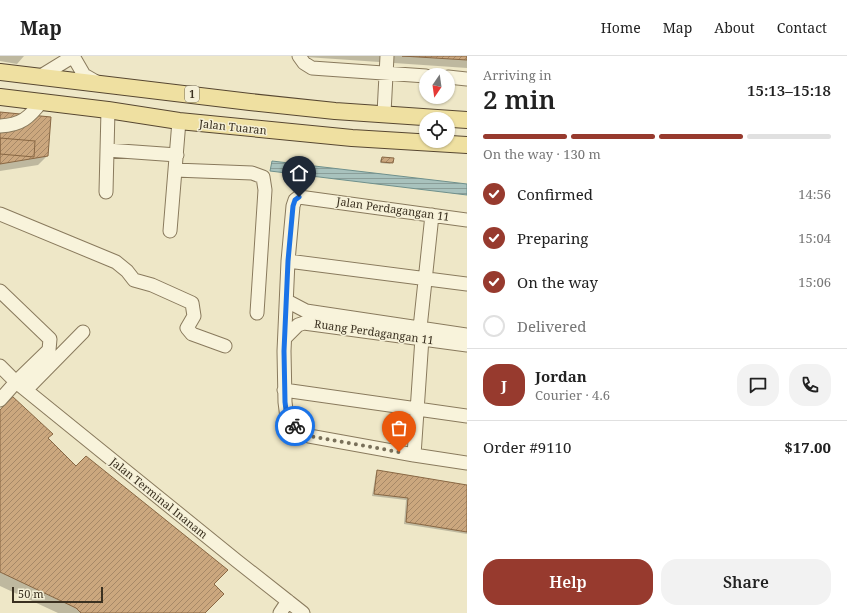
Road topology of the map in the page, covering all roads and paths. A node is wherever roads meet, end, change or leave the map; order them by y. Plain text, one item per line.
1 (68, 56) edge
2 (73, 56) edge
3 (299, 56) edge
4 (387, 56) edge
5 (0, 72) edge
6 (386, 73) junction
7 (419, 75) edge
8 (41, 76) junction
9 (455, 78) edge
10 (467, 79) edge
11 (99, 83) junction
12 (0, 97) edge
13 (42, 101) junction
14 (108, 110) junction
15 (384, 113) junction
16 (467, 120) edge
17 (179, 121) junction
18 (0, 126) edge
19 (467, 144) edge
20 (108, 150) junction
21 (177, 155) junction
22 (175, 170) junction
23 (106, 192) dead end
24 (0, 214) edge
25 (432, 215) junction
26 (467, 220) edge
27 (170, 231) dead end
28 (288, 261) junction
29 (424, 278) junction
30 (467, 284) edge
31 (0, 291) edge
32 (287, 301) junction
33 (257, 313) dead end
34 (83, 332) dead end
35 (421, 333) junction
36 (467, 336) edge
37 (286, 337) junction
38 (467, 345) edge
39 (225, 346) dead end
40 (0, 366) edge
41 (21, 386) junction
42 (284, 390) junction
43 (0, 400) edge
44 (416, 409) junction
45 (467, 416) edge
46 (414, 455) junction
47 (467, 463) edge
48 (288, 601) junction
49 (280, 613) edge
50 (303, 613) edge

1 - 8 street
2 - 11 street
3 - 6 street
4 - 6 street
5 - 8 main road, 1
6 - 7 street
6 - 15 street
8 - 11 main road, 1
9 - 10 street
11 - 15 main road, 1
12 - 13 main road, Jalan Tuaran
13 - 14 main road, Jalan Tuaran
13 - 18 street
14 - 17 main road, Jalan Tuaran
14 - 20 street
15 - 16 main road, 1
17 - 19 main road, Jalan Tuaran
17 - 21 street
20 - 21 street
20 - 23 street
21 - 22 street
22 - 27 street
22 - 33 street
24 - 39 street
25 - 26 street, Jalan Perdagangan 11
25 - 28 street, Jalan Perdagangan 11
25 - 29 street
28 - 29 street
28 - 32 street, Jalan Perdagangan 11
29 - 30 street
29 - 35 street
31 - 41 street
32 - 35 street, Ruang Perdagangan 11
32 - 37 street, Jalan Perdagangan 11
34 - 41 street
35 - 36 street, Ruang Perdagangan 11
35 - 37 street, Ruang Perdagangan 11
35 - 38 street, Ruang Perdagangan 11
35 - 44 street
37 - 42 street, Jalan Perdagangan 11
40 - 41 street, Jalan Terminal Inanam
41 - 43 street
41 - 48 street, Jalan Terminal Inanam
42 - 44 street
42 - 46 street, Jalan Perdagangan 11
44 - 45 street
44 - 46 street
46 - 47 street, Jalan Perdagangan 11
48 - 49 street
48 - 50 street, Jalan Terminal Inanam

